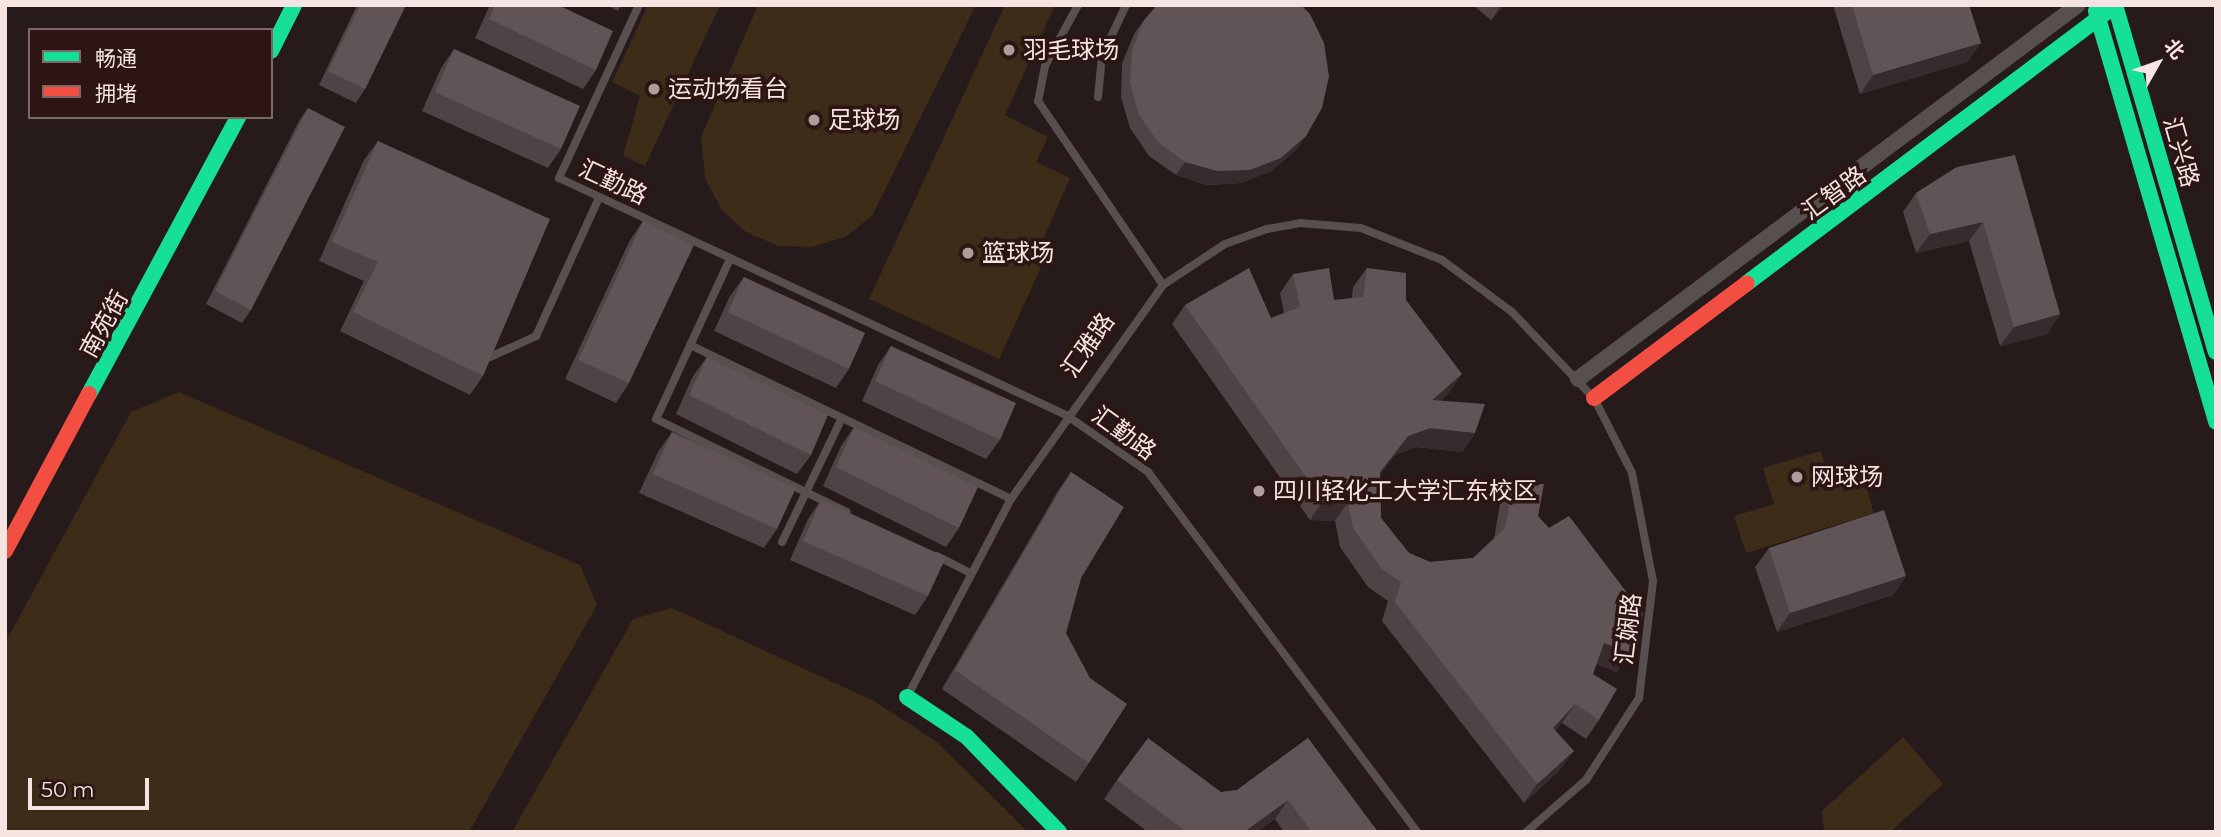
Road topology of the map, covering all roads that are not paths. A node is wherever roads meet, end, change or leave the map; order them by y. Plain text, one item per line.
1 (294, 5) edge
2 (639, 5) edge
3 (1078, 5) edge
4 (1126, 5) edge
5 (2078, 5) edge
6 (2115, 6) edge
7 (2097, 13) edge
8 (273, 47) edge
9 (1098, 97) dead end
10 (237, 119) edge
11 (599, 198) junction
12 (730, 259) junction
13 (1163, 285) junction
14 (690, 345) junction
15 (2216, 352) edge
16 (490, 357) edge
17 (1578, 379) junction
18 (1594, 398) junction
19 (1066, 415) junction
20 (842, 418) junction
21 (2216, 422) edge
22 (806, 491) junction
23 (1012, 499) junction
24 (864, 520) edge
25 (782, 542) edge
26 (923, 550) edge
27 (5, 551) edge
28 (971, 573) junction
29 (906, 697) joint
30 (1059, 832) edge
31 (1417, 832) edge
32 (1525, 832) edge

1 - 8 main road
2 - 11 lane, 汇勤路
3 - 13 lane
4 - 9 lane
5 - 17 street, 汇智路
6 - 7 main road, 汇智路
6 - 15 main road, 汇兴路
7 - 18 main road, 汇智路
7 - 21 main road
10 - 27 main road, 南苑街
11 - 12 lane, 汇勤路
11 - 16 lane
12 - 14 lane
12 - 19 lane, 汇勤路
13 - 17 lane, 汇雅路
13 - 19 lane, 汇雅路
14 - 20 lane
14 - 22 lane
17 - 18 lane, 汇雅路
18 - 32 lane, 汇娴路
19 - 23 lane, 汇雅路
19 - 31 lane, 汇勤路
20 - 22 lane
20 - 23 lane
22 - 24 lane
22 - 25 lane
23 - 28 lane, 汇雅路
26 - 28 lane
28 - 29 lane, 汇雅路
29 - 30 main road, 汇雅路

